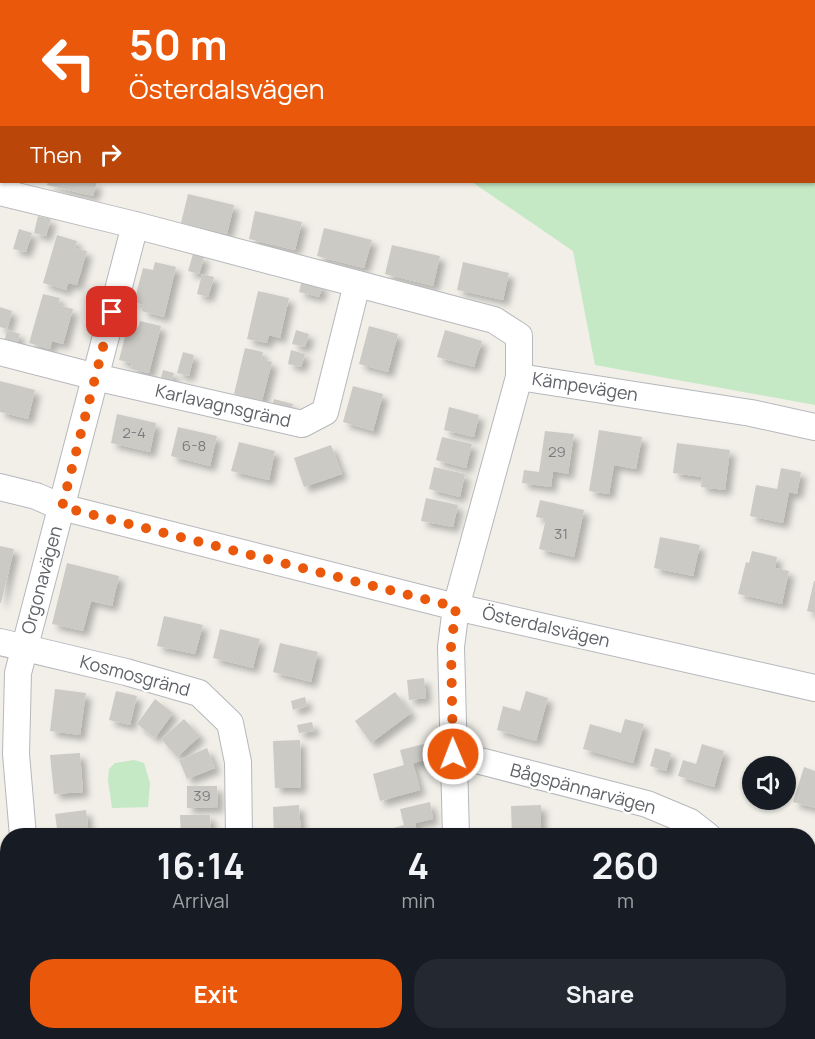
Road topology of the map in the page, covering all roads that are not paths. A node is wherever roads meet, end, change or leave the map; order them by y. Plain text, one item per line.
1 (0, 192) edge
2 (135, 225) junction
3 (357, 284) junction
4 (0, 352) edge
5 (95, 377) junction
6 (519, 377) junction
7 (815, 427) edge
8 (0, 487) edge
9 (62, 507) junction
10 (456, 607) junction
11 (12, 645) edge
12 (815, 688) edge
13 (453, 754) junction
14 (22, 828) edge
15 (239, 828) edge
16 (456, 828) edge
17 (698, 828) edge

1 - 2 street
2 - 3 street
2 - 5 street, Orgonavägen
3 - 5 street, Karlavagnsgränd
3 - 6 street
4 - 5 street, Karlavagnsgränd
5 - 9 street, Orgonavägen
6 - 7 street, Kämpevägen
6 - 10 street, Kämpevägen
8 - 9 street, Österdalsvägen
9 - 10 street, Österdalsvägen
9 - 11 street, Orgonavägen
10 - 12 street, Österdalsvägen
10 - 13 street, Kämpevägen
11 - 14 street, Orgonavägen
11 - 15 street, Kosmosgränd
13 - 16 street, Kämpevägen
13 - 17 street, Bågspännarvägen

